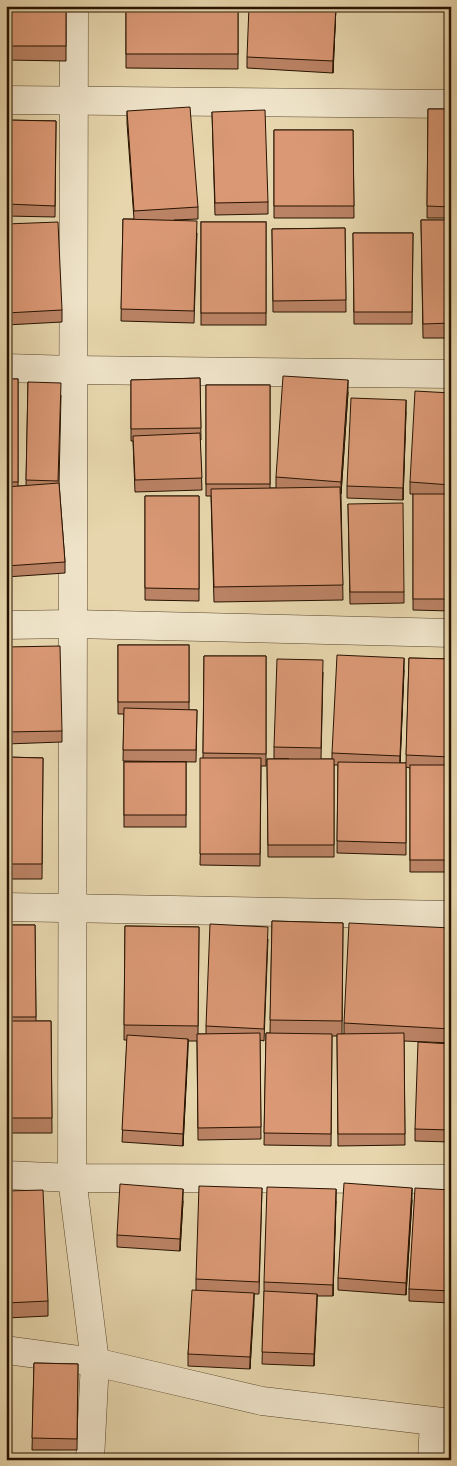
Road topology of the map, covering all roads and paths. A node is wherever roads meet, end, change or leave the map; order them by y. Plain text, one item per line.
1 (74, 6) edge
2 (6, 100) edge
3 (74, 100) junction
4 (451, 104) edge
5 (6, 368) edge
6 (73, 370) junction
7 (451, 374) edge
8 (72, 624) junction
9 (6, 625) edge
10 (451, 633) edge
11 (6, 907) edge
12 (73, 908) junction
13 (451, 915) edge
14 (6, 1175) edge
15 (72, 1178) junction
16 (451, 1179) edge
17 (6, 1350) edge
18 (95, 1362) junction
19 (442, 1422) edge
20 (90, 1460) edge
21 (432, 1460) edge

1 - 3 street
2 - 3 street
3 - 4 street
3 - 6 street
5 - 6 street
6 - 7 street
6 - 8 street
8 - 9 street
8 - 10 street
8 - 12 street
11 - 12 street
12 - 13 street
12 - 15 street
14 - 15 street
15 - 16 street
15 - 18 street
17 - 18 street
18 - 19 street
18 - 20 street
19 - 21 street

